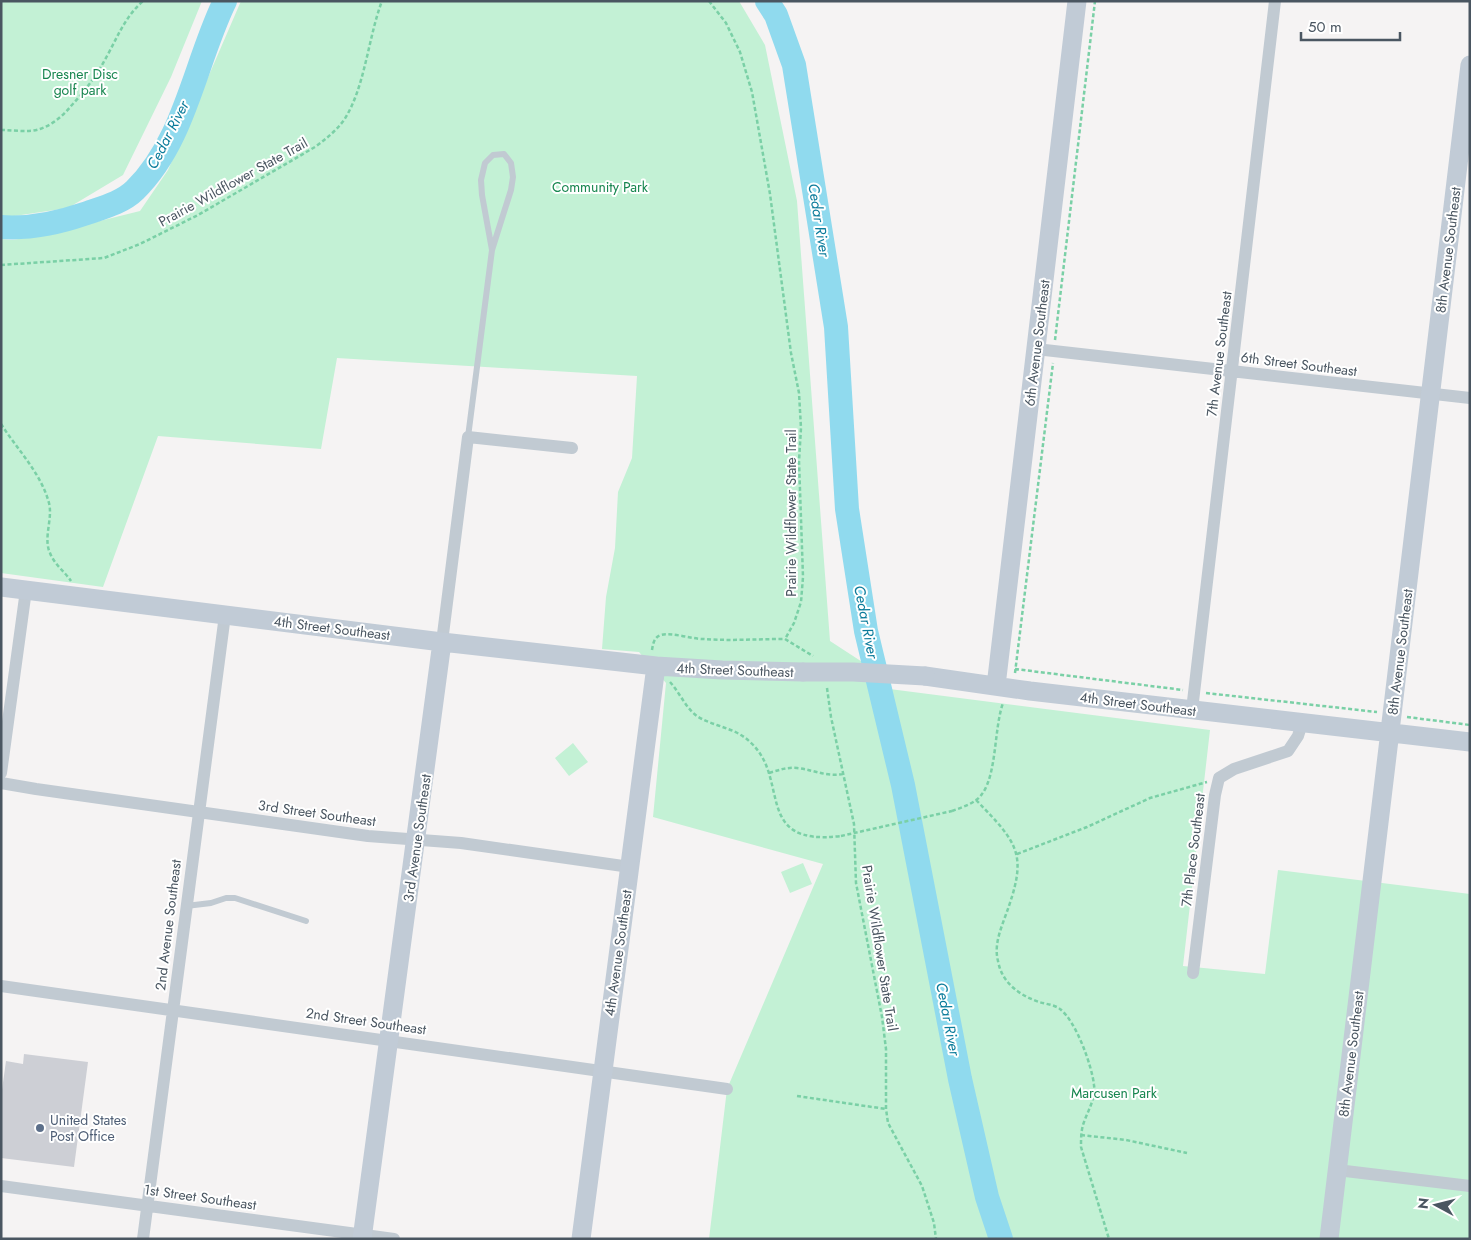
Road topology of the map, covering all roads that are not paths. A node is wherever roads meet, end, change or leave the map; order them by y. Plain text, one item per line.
1 (1077, 1) edge
2 (1275, 1) edge
3 (1470, 65) edge
4 (1466, 120) edge
5 (492, 250) junction
6 (1045, 350) junction
7 (1232, 371) junction
8 (1431, 394) junction
9 (1470, 398) edge
10 (468, 437) junction
11 (572, 448) dead end
12 (1, 587) edge
13 (26, 590) junction
14 (225, 615) junction
15 (442, 642) junction
16 (656, 666) junction
17 (1003, 687) junction
18 (1192, 710) junction
19 (1302, 723) junction
20 (1390, 734) junction
21 (1470, 742) edge
22 (1, 773) edge
23 (1, 783) edge
24 (198, 811) junction
25 (417, 840) junction
26 (630, 868) junction
27 (186, 906) junction
28 (306, 921) dead end
29 (1193, 972) dead end
30 (1, 986) edge
31 (172, 1010) junction
32 (390, 1040) junction
33 (603, 1070) junction
34 (727, 1088) dead end
35 (1337, 1170) junction
36 (1, 1186) edge
37 (1470, 1186) edge
38 (147, 1205) junction
39 (363, 1237) edge
40 (143, 1239) edge
41 (394, 1239) edge
42 (581, 1239) edge
43 (1329, 1239) edge

1 - 6 street, 6th Avenue Southeast
2 - 7 street, 7th Avenue Southeast
3 - 4 street, 8th Avenue Southeast
4 - 8 street, 8th Avenue Southeast
5 - 5 lane
5 - 10 lane
6 - 7 street, 6th Street Southeast
6 - 17 street, 6th Avenue Southeast
7 - 8 street, 6th Street Southeast
7 - 18 street, 7th Avenue Southeast
8 - 9 street, 6th Street Southeast
8 - 20 street, 8th Avenue Southeast
10 - 11 street
10 - 15 street, 3rd Avenue Southeast
12 - 13 street, 4th Street Southeast
13 - 14 street, 4th Street Southeast
13 - 22 street
14 - 15 street, 4th Street Southeast
14 - 24 street, 2nd Avenue Southeast
15 - 16 street, 4th Street Southeast
15 - 25 street, 3rd Avenue Southeast
16 - 17 street, 4th Street Southeast, bridge
16 - 26 street, 4th Avenue Southeast
17 - 18 street, 4th Street Southeast
18 - 19 street, 4th Street Southeast
19 - 20 street, 4th Street Southeast
19 - 29 street, 7th Place Southeast
20 - 21 street, 4th Street Southeast
20 - 35 street, 8th Avenue Southeast
23 - 24 street, 3rd Street Southeast
24 - 25 street, 3rd Street Southeast
24 - 27 street, 2nd Avenue Southeast
25 - 26 street, 3rd Street Southeast
25 - 32 street, 3rd Avenue Southeast
26 - 33 street, 4th Avenue Southeast
27 - 28 lane
27 - 31 street, 2nd Avenue Southeast
30 - 31 street, 2nd Street Southeast
31 - 32 street, 2nd Street Southeast
31 - 38 street, 2nd Avenue Southeast
32 - 33 street, 2nd Street Southeast
32 - 39 street, 3rd Avenue Southeast
33 - 34 street, 2nd Street Southeast
33 - 42 street, 4th Avenue Southeast
35 - 37 street
35 - 43 street, 8th Avenue Southeast
36 - 38 street, 1st Street Southeast
38 - 39 street, 1st Street Southeast
38 - 40 street, 2nd Avenue Southeast
39 - 41 street, 1st Street Southeast

